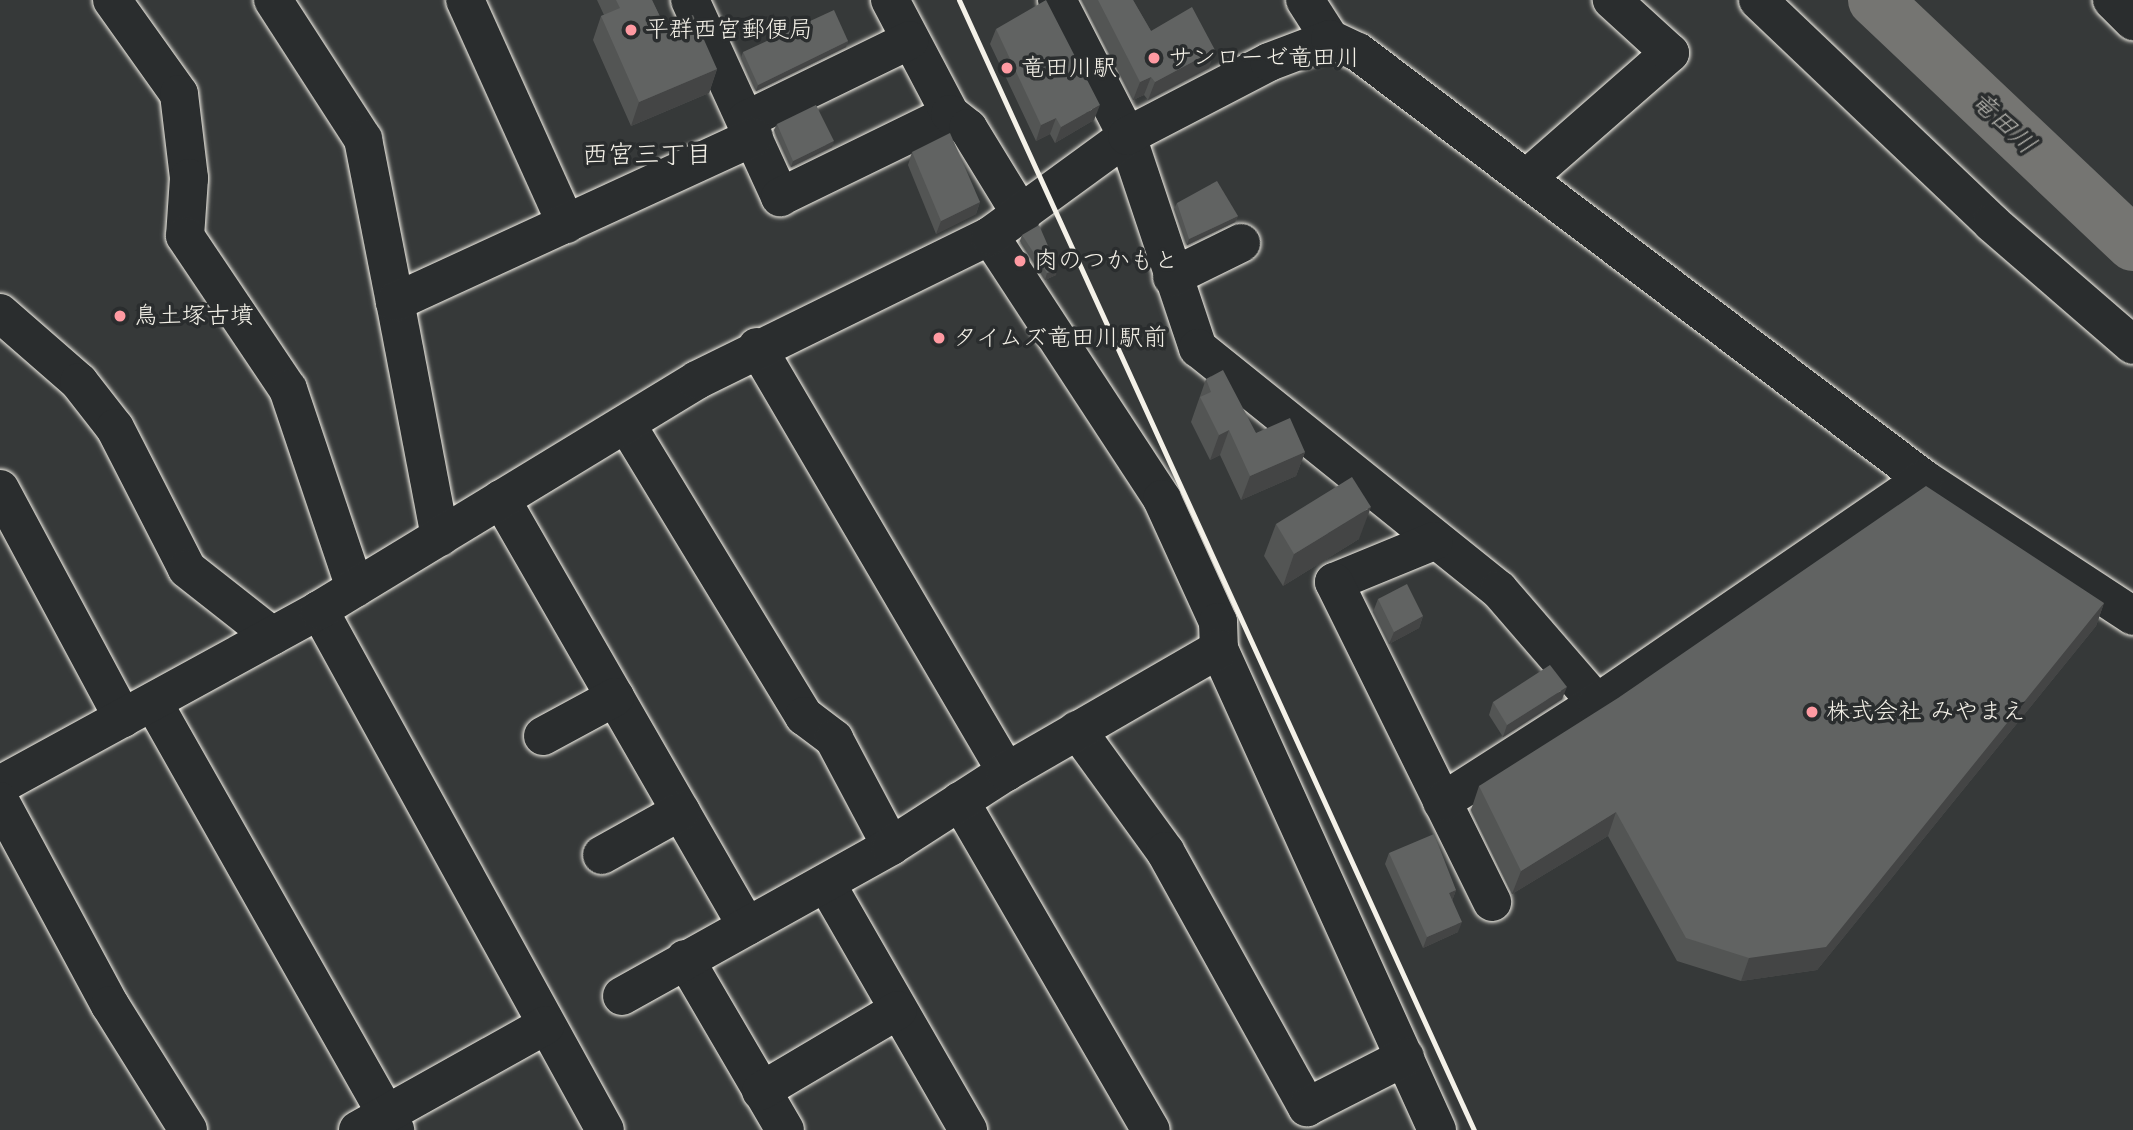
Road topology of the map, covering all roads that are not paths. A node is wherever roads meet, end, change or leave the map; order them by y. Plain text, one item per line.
1 (112, 0) edge
2 (273, 0) edge
3 (465, 0) edge
4 (690, 0) edge
5 (890, 0) edge
6 (1057, 0) edge
7 (1305, 0) edge
8 (1612, 0) edge
9 (1758, 0) edge
10 (2112, 0) edge
11 (2133, 21) edge
12 (1330, 39) junction
13 (910, 40) junction
14 (950, 114) junction
15 (750, 128) junction
16 (1127, 136) junction
17 (1527, 178) junction
18 (1022, 216) junction
19 (566, 224) junction
20 (990, 236) junction
21 (1241, 243) dead end
22 (1172, 277) junction
23 (395, 302) junction
24 (0, 313) edge
25 (2133, 345) edge
26 (757, 346) junction
27 (628, 425) junction
28 (1924, 479) junction
29 (0, 489) edge
30 (501, 499) junction
31 (440, 537) junction
32 (1434, 541) junction
33 (355, 588) junction
34 (319, 610) junction
35 (2133, 616) edge
36 (272, 636) junction
37 (1219, 649) junction
38 (615, 697) junction
39 (1597, 703) junction
40 (138, 710) junction
41 (1077, 730) junction
42 (543, 736) dead end
43 (1006, 772) junction
44 (0, 785) edge
45 (0, 801) edge
46 (960, 801) junction
47 (1442, 802) junction
48 (681, 811) junction
49 (891, 846) junction
50 (602, 855) dead end
51 (826, 883) junction
52 (1492, 902) dead end
53 (747, 926) junction
54 (685, 959) junction
55 (622, 996) dead end
56 (898, 1010) junction
57 (546, 1025) junction
58 (1405, 1057) junction
59 (761, 1091) junction
60 (379, 1125) edge
61 (188, 1130) edge
62 (605, 1130) edge
63 (785, 1130) edge
64 (968, 1130) edge
65 (1151, 1130) edge
66 (1437, 1130) edge

1 - 33 main road
2 - 23 main road
3 - 19 main road
4 - 15 main road
5 - 13 main road
6 - 16 main road
7 - 12 main road
8 - 17 main road
9 - 25 main road
10 - 11 main road
12 - 16 main road
12 - 17 main road
13 - 14 main road
13 - 15 main road
14 - 15 main road
14 - 18 main road
15 - 19 main road
16 - 18 main road
16 - 22 main road
17 - 28 main road
18 - 20 main road
19 - 23 main road
20 - 26 main road
20 - 37 main road
21 - 22 main road
22 - 32 main road
23 - 31 main road
24 - 36 main road
26 - 27 main road
26 - 43 main road
27 - 30 main road
27 - 49 main road
28 - 35 main road
28 - 39 main road
29 - 40 main road
30 - 31 main road
30 - 38 main road
31 - 33 main road
32 - 39 main road
32 - 47 main road
33 - 34 main road
34 - 36 main road
34 - 57 main road
36 - 40 main road
37 - 41 main road
37 - 58 main road
38 - 42 main road
38 - 48 main road
39 - 47 main road
40 - 44 main road
40 - 60 main road
41 - 43 main road
41 - 58 main road
43 - 46 main road
45 - 61 main road
46 - 49 main road
46 - 65 main road
47 - 52 main road
48 - 50 main road
48 - 53 main road
49 - 51 main road
51 - 53 main road
51 - 56 main road
53 - 54 main road
54 - 55 main road
54 - 59 main road
56 - 59 main road
56 - 64 main road
57 - 60 main road
57 - 62 main road
58 - 66 main road
59 - 63 main road

